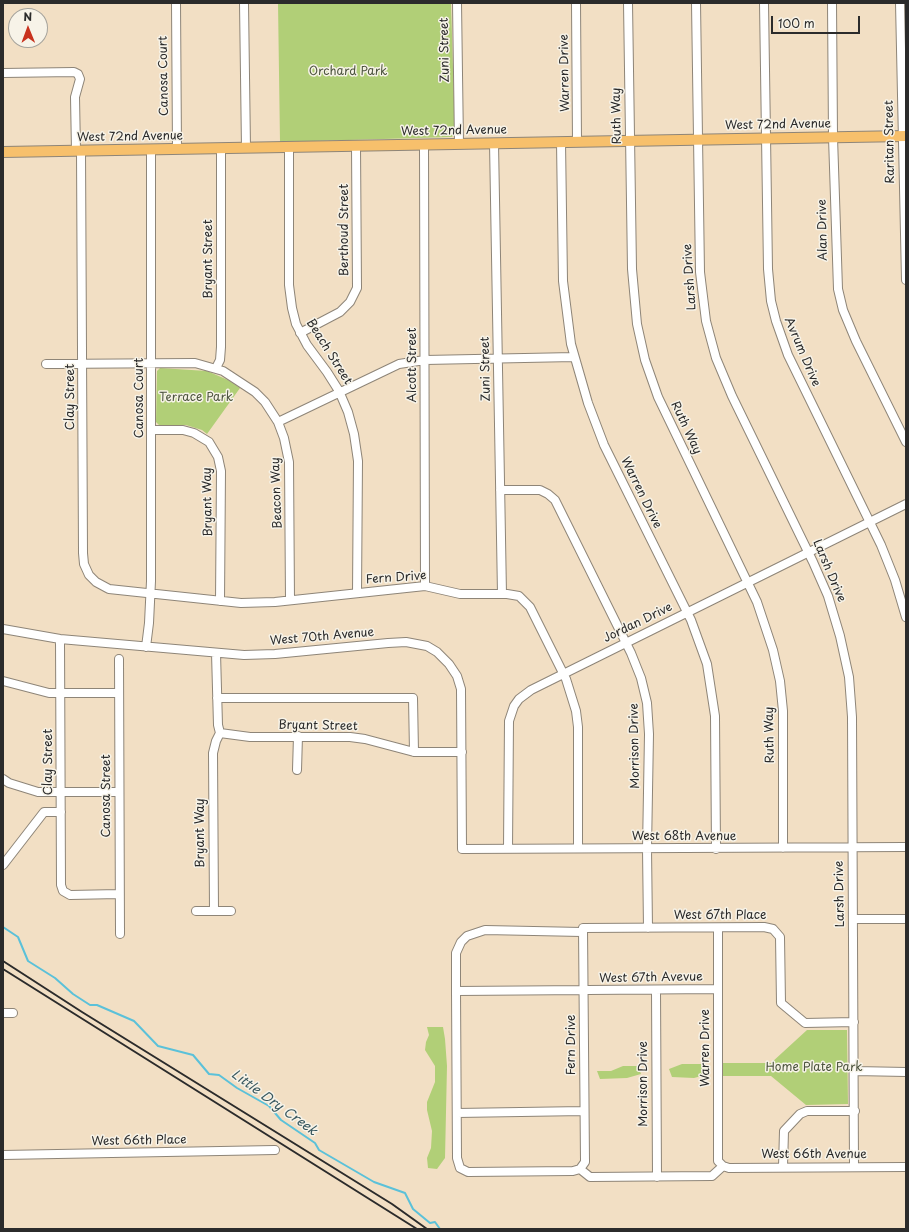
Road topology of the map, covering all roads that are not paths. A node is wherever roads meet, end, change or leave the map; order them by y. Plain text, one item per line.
1 (176, 3) edge
2 (244, 3) edge
3 (457, 3) edge
4 (576, 3) edge
5 (628, 3) edge
6 (696, 3) edge
7 (764, 3) edge
8 (832, 3) edge
9 (900, 3) edge
10 (3, 74) edge
11 (904, 136) edge
12 (833, 137) junction
13 (766, 138) junction
14 (697, 140) junction
15 (630, 141) junction
16 (561, 142) junction
17 (577, 142) junction
18 (494, 143) junction
19 (424, 144) junction
20 (459, 144) junction
21 (356, 146) junction
22 (289, 147) junction
23 (221, 148) junction
24 (246, 148) junction
25 (152, 149) junction
26 (177, 149) junction
27 (78, 151) junction
28 (3, 152) edge
29 (906, 280) edge
30 (300, 333) junction
31 (574, 357) junction
32 (425, 360) junction
33 (497, 360) junction
34 (152, 363) junction
35 (46, 364) dead end
36 (83, 364) junction
37 (216, 368) junction
38 (339, 391) junction
39 (278, 422) junction
40 (152, 430) junction
41 (906, 442) edge
42 (500, 490) junction
43 (906, 504) edge
44 (870, 522) junction
45 (808, 552) junction
46 (748, 583) junction
47 (425, 586) junction
48 (151, 593) junction
49 (357, 593) junction
50 (502, 594) junction
51 (220, 600) junction
52 (290, 600) junction
53 (687, 612) junction
54 (906, 616) edge
55 (3, 629) edge
56 (60, 639) junction
57 (625, 643) junction
58 (146, 647) junction
59 (216, 653) junction
60 (119, 659) dead end
61 (564, 674) junction
62 (3, 681) edge
63 (119, 693) junction
64 (61, 694) junction
65 (217, 698) junction
66 (220, 733) junction
67 (298, 736) junction
68 (414, 752) junction
69 (462, 752) junction
70 (297, 770) dead end
71 (3, 779) edge
72 (118, 792) junction
73 (62, 793) junction
74 (61, 812) junction
75 (851, 847) junction
76 (906, 847) edge
77 (578, 848) junction
78 (783, 848) junction
79 (508, 849) junction
80 (647, 849) junction
81 (716, 849) junction
82 (462, 850) joint
83 (3, 865) edge
84 (119, 894) junction
85 (196, 911) dead end
86 (214, 911) junction
87 (231, 911) dead end
88 (853, 919) junction
89 (906, 919) edge
90 (648, 928) junction
91 (718, 928) junction
92 (582, 930) junction
93 (120, 934) dead end
94 (718, 989) junction
95 (656, 990) junction
96 (456, 991) junction
97 (584, 991) junction
98 (3, 1013) edge
99 (13, 1013) dead end
100 (854, 1022) junction
101 (855, 1071) junction
102 (906, 1072) edge
103 (855, 1111) junction
104 (584, 1112) junction
105 (457, 1113) junction
106 (275, 1150) dead end
107 (3, 1155) edge
108 (583, 1166) junction
109 (723, 1166) junction
110 (783, 1167) junction
111 (854, 1167) junction
112 (906, 1167) edge
113 (657, 1177) junction

1 - 26 street, Canosa Court
2 - 24 street
3 - 20 street, Zuni Street
4 - 17 street, Warren Drive
5 - 15 street, Ruth Way
6 - 14 street, Larsh Drive
7 - 13 street, Avrum Drive
8 - 12 street, Alan Drive
9 - 11 street, Raritan Street
10 - 27 street, Clay Street
11 - 12 main road, West 72nd Avenue
11 - 29 street, Raritan Street
12 - 13 main road, West 72nd Avenue
12 - 41 street, Alan Drive
13 - 14 main road, West 72nd Avenue
13 - 44 street, Avrum Drive
14 - 15 main road, West 72nd Avenue
14 - 45 street, Larsh Drive
15 - 17 main road, West 72nd Avenue
15 - 46 street, Ruth Way
16 - 17 main road, West 72nd Avenue
16 - 18 main road, West 72nd Avenue
16 - 31 street, Warren Drive
18 - 20 main road, West 72nd Avenue
18 - 33 street, Zuni Street
19 - 20 main road, West 72nd Avenue
19 - 21 main road, West 72nd Avenue
19 - 32 street, Alcott Street
21 - 22 main road, West 72nd Avenue
21 - 30 street, Berthoud Street
22 - 24 main road, West 72nd Avenue
22 - 30 street, Beach Street
23 - 24 main road, West 72nd Avenue
23 - 26 main road, West 72nd Avenue
23 - 37 street, Bryant Street
25 - 26 main road, West 72nd Avenue
25 - 27 main road, West 72nd Avenue
25 - 34 street, Canosa Court
27 - 28 main road, West 72nd Avenue
27 - 36 street, Clay Street
30 - 38 street, Beach Street
31 - 33 street
31 - 53 street, Warren Drive
32 - 33 street
32 - 38 street
32 - 47 street, Alcott Street
33 - 42 street, Zuni Street
34 - 36 street, Beacon Way
34 - 37 street, Beacon Way
34 - 40 street, Canosa Court
35 - 36 street, Beacon Way
36 - 48 street, Clay Street
37 - 39 street, Beacon Way
38 - 39 street
38 - 49 street, Beach Street
39 - 52 street, Beacon Way
40 - 48 street, Canosa Court
40 - 51 street, Bryant Way
42 - 50 street, Zuni Street
42 - 57 street, Morrison Drive
43 - 44 street, Jordan Drive
44 - 45 street, Jordan Drive
44 - 54 street, Avrum Drive
45 - 46 street, Jordan Drive
45 - 75 street, Larsh Drive
46 - 53 street, Jordan Drive
46 - 78 street, Ruth Way
47 - 49 street, Fern Drive
47 - 50 street, Fern Drive
48 - 51 street, Fern Drive
48 - 58 street, Canosa Court
49 - 52 street, Fern Drive
50 - 61 street, Fern Drive
51 - 52 street, Fern Drive
53 - 57 street, Jordan Drive
53 - 81 street, Warren Drive
55 - 56 street, West 70th Avenue
56 - 58 street, West 70th Avenue
56 - 64 street, Clay Street
57 - 61 street, Jordan Drive
57 - 80 street, Morrison Drive
58 - 59 street, West 70th Avenue
59 - 65 street
59 - 69 street, West 70th Avenue
60 - 63 street, Canosa Street
61 - 77 street, Fern Drive
61 - 79 street, Jordan Drive
62 - 64 street
63 - 64 street
63 - 72 street, Canosa Street
64 - 73 street, Clay Street
65 - 66 street
65 - 68 street
66 - 67 street, Bryant Street
66 - 86 street, Bryant Way
67 - 68 street, Bryant Street
67 - 70 street
68 - 69 street, Bryant Street
69 - 82 street, West 70th Avenue
71 - 73 street
72 - 73 street
72 - 84 street, Canosa Street
73 - 74 street, Clay Street
74 - 83 street
74 - 84 street, Clay Street
75 - 76 street, West 68th Avenue
75 - 78 street, West 68th Avenue
75 - 88 street, Larsh Drive
77 - 79 street, West 68th Avenue
77 - 80 street, West 68th Avenue
78 - 81 street, West 68th Avenue
79 - 82 street, West 68th Avenue
80 - 81 street, West 68th Avenue
80 - 90 street, Morrison Drive
84 - 93 street, Canosa Street
85 - 86 street
86 - 87 street
88 - 89 street
88 - 100 street, Larsh Drive
90 - 91 street, West 67th Place
90 - 92 street, West 67th Place
91 - 94 street, Warren Drive
91 - 100 street, West 67th Place
92 - 96 street, West 67th Place
92 - 97 street, Fern Drive
94 - 95 street, West 67th Avevue
94 - 109 street, Warren Drive
95 - 97 street, West 67th Avevue
95 - 113 street, Morrison Drive
96 - 97 street, West 67th Avevue
96 - 105 street, West 67th Place
97 - 104 street, Fern Drive
98 - 99 street
100 - 101 street, Larsh Drive
101 - 102 street
101 - 103 street, Larsh Drive
103 - 110 street
103 - 111 street, Larsh Drive
104 - 105 street
104 - 108 street, Fern Drive
105 - 108 street, West 67th Place
106 - 107 street, West 66th Place
108 - 113 street
109 - 110 street, West 66th Avenue
109 - 113 street
110 - 111 street, West 66th Avenue
111 - 112 street, West 66th Avenue

